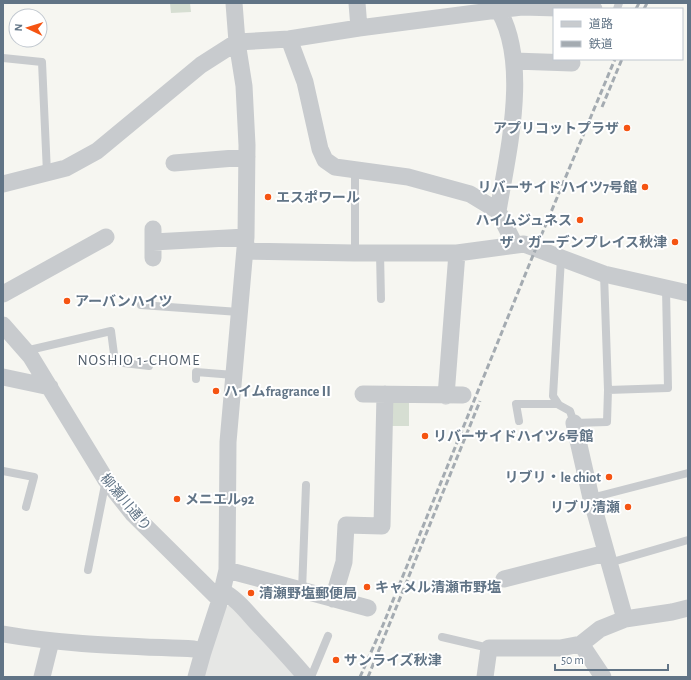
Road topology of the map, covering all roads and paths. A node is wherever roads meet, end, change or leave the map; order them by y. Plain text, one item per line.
1 (234, 3) edge
2 (357, 3) edge
3 (496, 7) edge
4 (558, 8) edge
5 (359, 28) junction
6 (289, 39) junction
7 (237, 42) junction
8 (3, 58) edge
9 (514, 61) junction
10 (572, 62) dead end
11 (247, 157) junction
12 (174, 163) dead end
13 (355, 171) junction
14 (47, 173) junction
15 (3, 184) edge
16 (498, 211) junction
17 (106, 237) dead end
18 (153, 243) dead end
19 (245, 244) junction
20 (515, 245) junction
21 (355, 253) junction
22 (380, 253) junction
23 (457, 253) junction
24 (561, 258) junction
25 (604, 274) junction
26 (666, 289) junction
27 (688, 293) edge
28 (3, 294) edge
29 (381, 299) dead end
30 (141, 305) dead end
31 (240, 312) junction
32 (3, 325) edge
33 (26, 351) junction
34 (149, 366) dead end
35 (234, 375) junction
36 (3, 378) edge
37 (196, 379) dead end
38 (50, 387) junction
39 (608, 390) junction
40 (363, 394) dead end
41 (385, 394) junction
42 (558, 404) junction
43 (519, 421) dead end
44 (574, 423) junction
45 (3, 471) edge
46 (688, 473) edge
47 (106, 480) junction
48 (306, 485) dead end
49 (591, 498) junction
50 (26, 507) dead end
51 (688, 540) edge
52 (608, 558) junction
53 (88, 570) dead end
54 (227, 570) junction
55 (504, 578) dead end
56 (302, 590) junction
57 (221, 596) junction
58 (333, 599) junction
59 (368, 608) dead end
60 (688, 608) edge
61 (625, 619) junction
62 (3, 634) edge
63 (328, 636) dead end
64 (442, 637) dead end
65 (51, 641) junction
66 (581, 644) junction
67 (489, 648) junction
68 (203, 652) junction
69 (42, 677) edge
70 (196, 677) edge
71 (306, 677) edge
72 (310, 677) edge
73 (485, 677) edge
74 (603, 677) edge

1 - 7 street
2 - 5 street
3 - 4 street
3 - 5 street
3 - 9 street
5 - 6 street
6 - 7 street
6 - 13 street
7 - 11 street
7 - 14 street
8 - 14 lane
9 - 10 street
9 - 16 street
11 - 12 street
11 - 19 street
13 - 16 street
13 - 21 lane
14 - 15 street
16 - 20 street
17 - 28 street
18 - 19 street
19 - 21 street
19 - 31 street
20 - 23 street
20 - 24 street
21 - 22 street
22 - 23 street
22 - 29 lane
23 - 41 street
24 - 25 street
24 - 42 lane
25 - 26 street
25 - 39 lane
26 - 27 street
26 - 39 lane
30 - 31 lane
31 - 35 street
32 - 33 street, 柳瀬川通り
33 - 34 lane
33 - 38 street, 柳瀬川通り
35 - 37 lane
35 - 54 street
36 - 38 street
38 - 47 street, 柳瀬川通り
39 - 44 lane
40 - 41 street
41 - 58 street
42 - 43 lane
42 - 44 lane
44 - 49 street
45 - 50 lane
46 - 49 lane
47 - 53 lane
47 - 57 street, 柳瀬川通り
48 - 56 lane
49 - 52 street
51 - 52 lane
52 - 55 street
52 - 61 street
54 - 56 street
54 - 57 street
56 - 58 street
57 - 68 street
57 - 71 street, 柳瀬川通り
58 - 59 street
60 - 61 street
61 - 66 street
62 - 65 street
63 - 72 lane
64 - 67 lane
65 - 68 street
65 - 69 street
66 - 67 street
66 - 74 street
67 - 73 street
68 - 70 street

